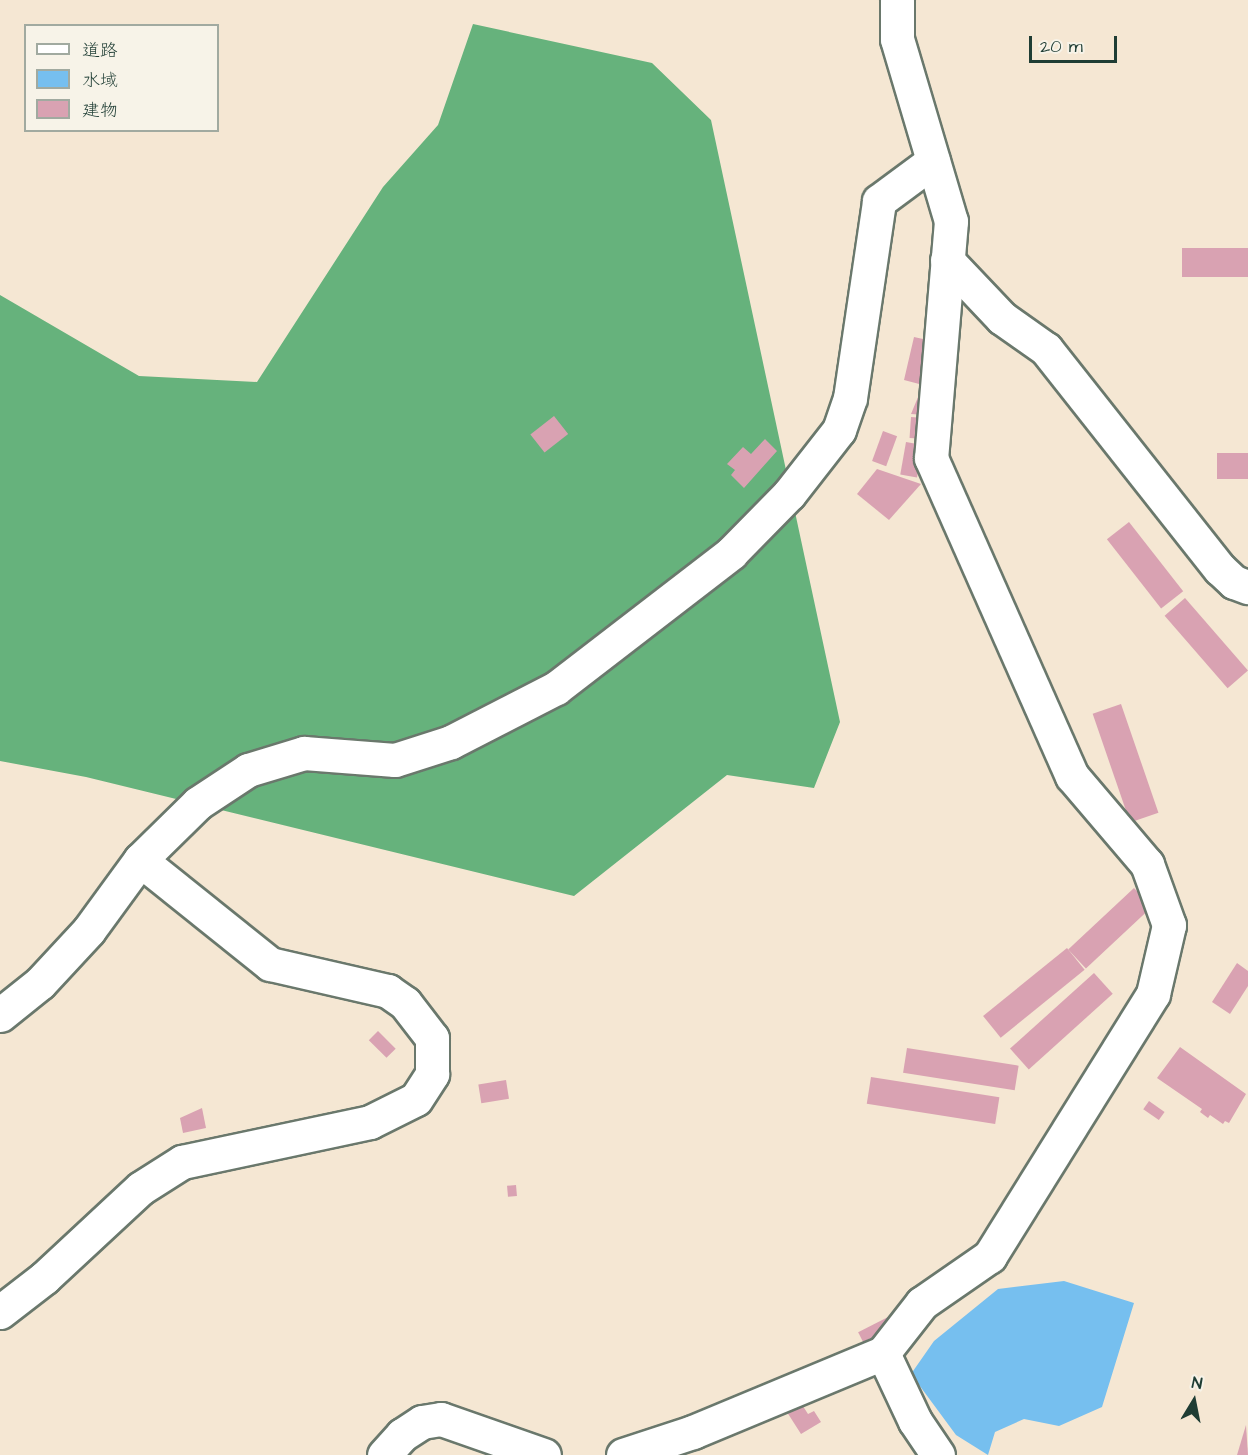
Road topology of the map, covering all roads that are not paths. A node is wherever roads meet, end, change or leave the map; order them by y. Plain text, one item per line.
1 (897, 0) edge
2 (933, 161) junction
3 (947, 260) junction
4 (1248, 587) edge
5 (140, 860) junction
6 (0, 1015) edge
7 (0, 1312) edge
8 (883, 1353) junction
9 (384, 1455) edge
10 (544, 1455) edge
11 (623, 1455) edge
12 (938, 1455) edge

1 - 2 street
2 - 3 street
2 - 5 street
3 - 4 street
3 - 8 street
5 - 6 street
5 - 7 street
8 - 11 street
8 - 12 street
9 - 10 street

